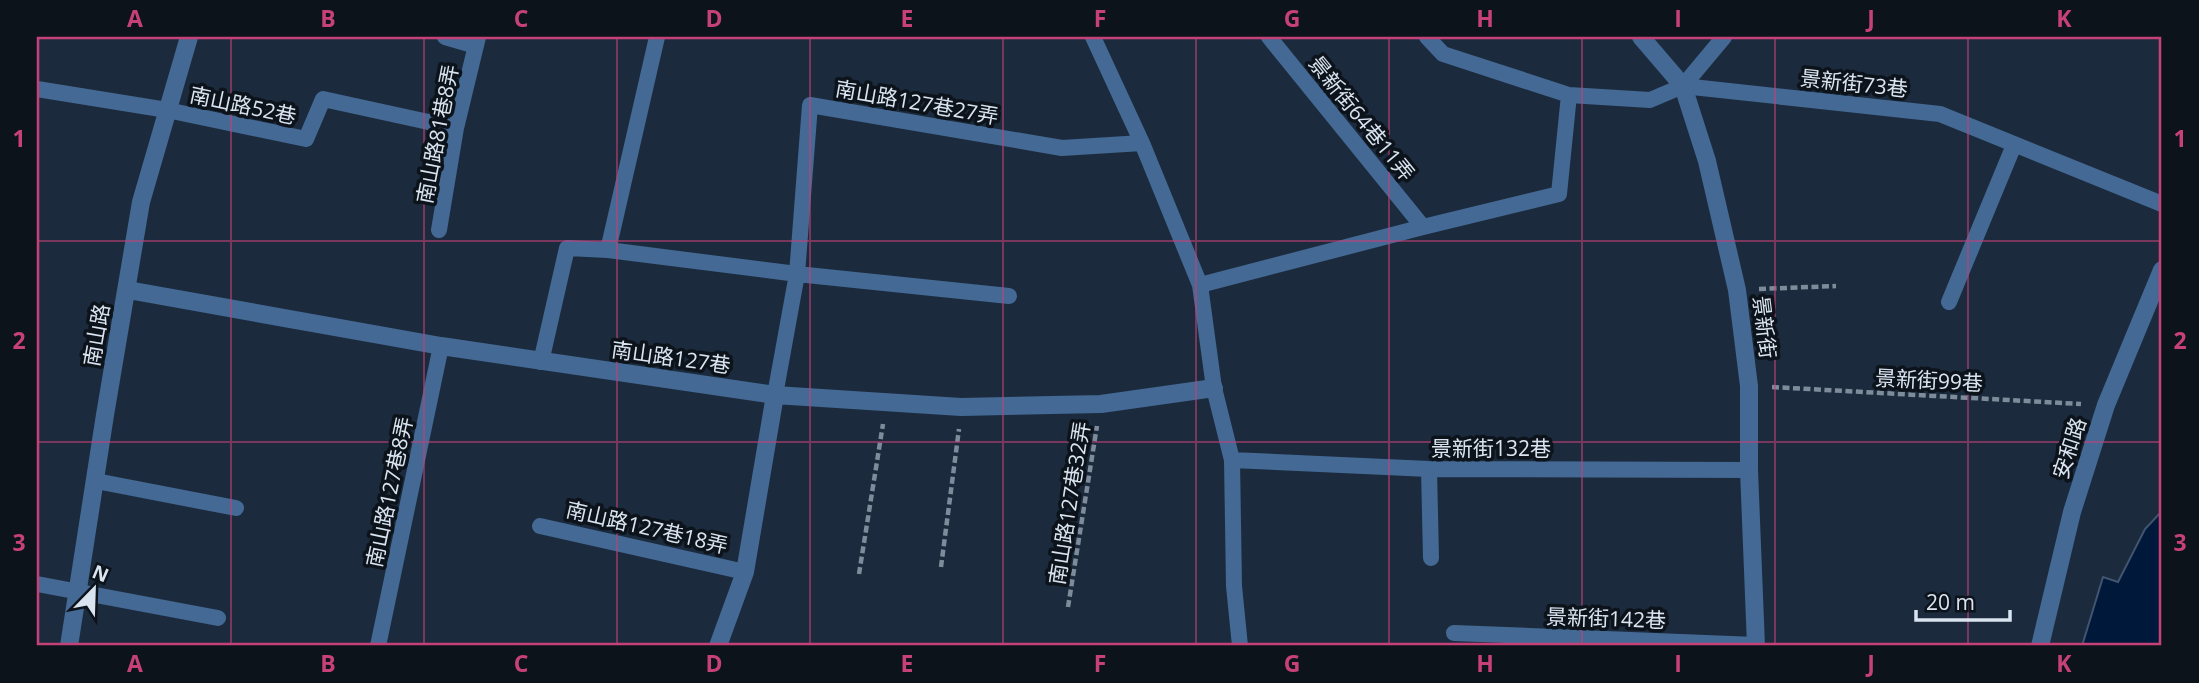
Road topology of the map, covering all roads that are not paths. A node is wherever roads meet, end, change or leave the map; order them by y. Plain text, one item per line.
1 (189, 37) edge
2 (445, 37) edge
3 (657, 37) edge
4 (1093, 37) edge
5 (1269, 37) edge
6 (1427, 37) edge
7 (1641, 37) edge
8 (1724, 37) edge
9 (477, 42) edge
10 (1683, 86) junction
11 (37, 89) edge
12 (1569, 95) junction
13 (167, 110) junction
14 (456, 128) junction
15 (1142, 143) junction
16 (2014, 145) junction
17 (2162, 204) edge
18 (1423, 227) junction
19 (439, 230) dead end
20 (608, 250) junction
21 (2162, 271) edge
22 (797, 274) junction
23 (1200, 285) junction
24 (128, 290) junction
25 (1009, 296) dead end
26 (1949, 302) dead end
27 (441, 346) junction
28 (541, 362) junction
29 (1214, 388) junction
30 (775, 395) junction
31 (1232, 460) junction
32 (1429, 468) junction
33 (1749, 470) junction
34 (96, 481) junction
35 (236, 508) dead end
36 (540, 526) dead end
37 (1432, 558) dead end
38 (745, 572) junction
39 (37, 584) edge
40 (79, 591) junction
41 (218, 618) dead end
42 (1454, 632) dead end
43 (1756, 645) edge
44 (69, 646) edge
45 (378, 646) edge
46 (718, 646) edge
47 (1240, 646) edge
48 (2040, 646) edge

1 - 13 street, 南山路
2 - 9 lane, 南山路81巷8弄
3 - 20 lane
4 - 15 lane
5 - 18 lane, 景新街64巷11弄
6 - 12 lane
7 - 10 street, 景新街
8 - 10 lane
9 - 14 lane, 南山路81巷8弄
10 - 12 lane
10 - 16 lane, 景新街73巷
10 - 33 street, 景新街
11 - 13 lane, 南山路52巷
12 - 18 lane
13 - 14 lane, 南山路52巷
13 - 24 street, 南山路
14 - 19 lane, 南山路81巷8弄
15 - 22 lane, 南山路127巷27弄
15 - 23 lane
16 - 17 lane, 景新街73巷
16 - 26 lane
18 - 23 lane
20 - 22 lane
20 - 28 lane
21 - 48 street, 安和路
22 - 25 lane
22 - 30 lane, 南山路127巷27弄
23 - 29 lane
24 - 27 street, 南山路127巷
24 - 34 street, 南山路
27 - 28 street, 南山路127巷
27 - 45 lane, 南山路127巷8弄
28 - 30 street, 南山路127巷
29 - 30 street, 南山路127巷
29 - 31 lane
30 - 38 street, 南山路127巷18弄
31 - 32 lane, 景新街132巷
31 - 47 lane
32 - 33 lane, 景新街132巷
32 - 37 lane
33 - 43 street, 景新街
34 - 35 lane
34 - 40 street, 南山路
36 - 38 lane, 南山路127巷18弄
38 - 46 street, 南山路127巷18弄
39 - 40 lane
40 - 41 lane
40 - 44 street, 南山路
42 - 43 lane, 景新街142巷

